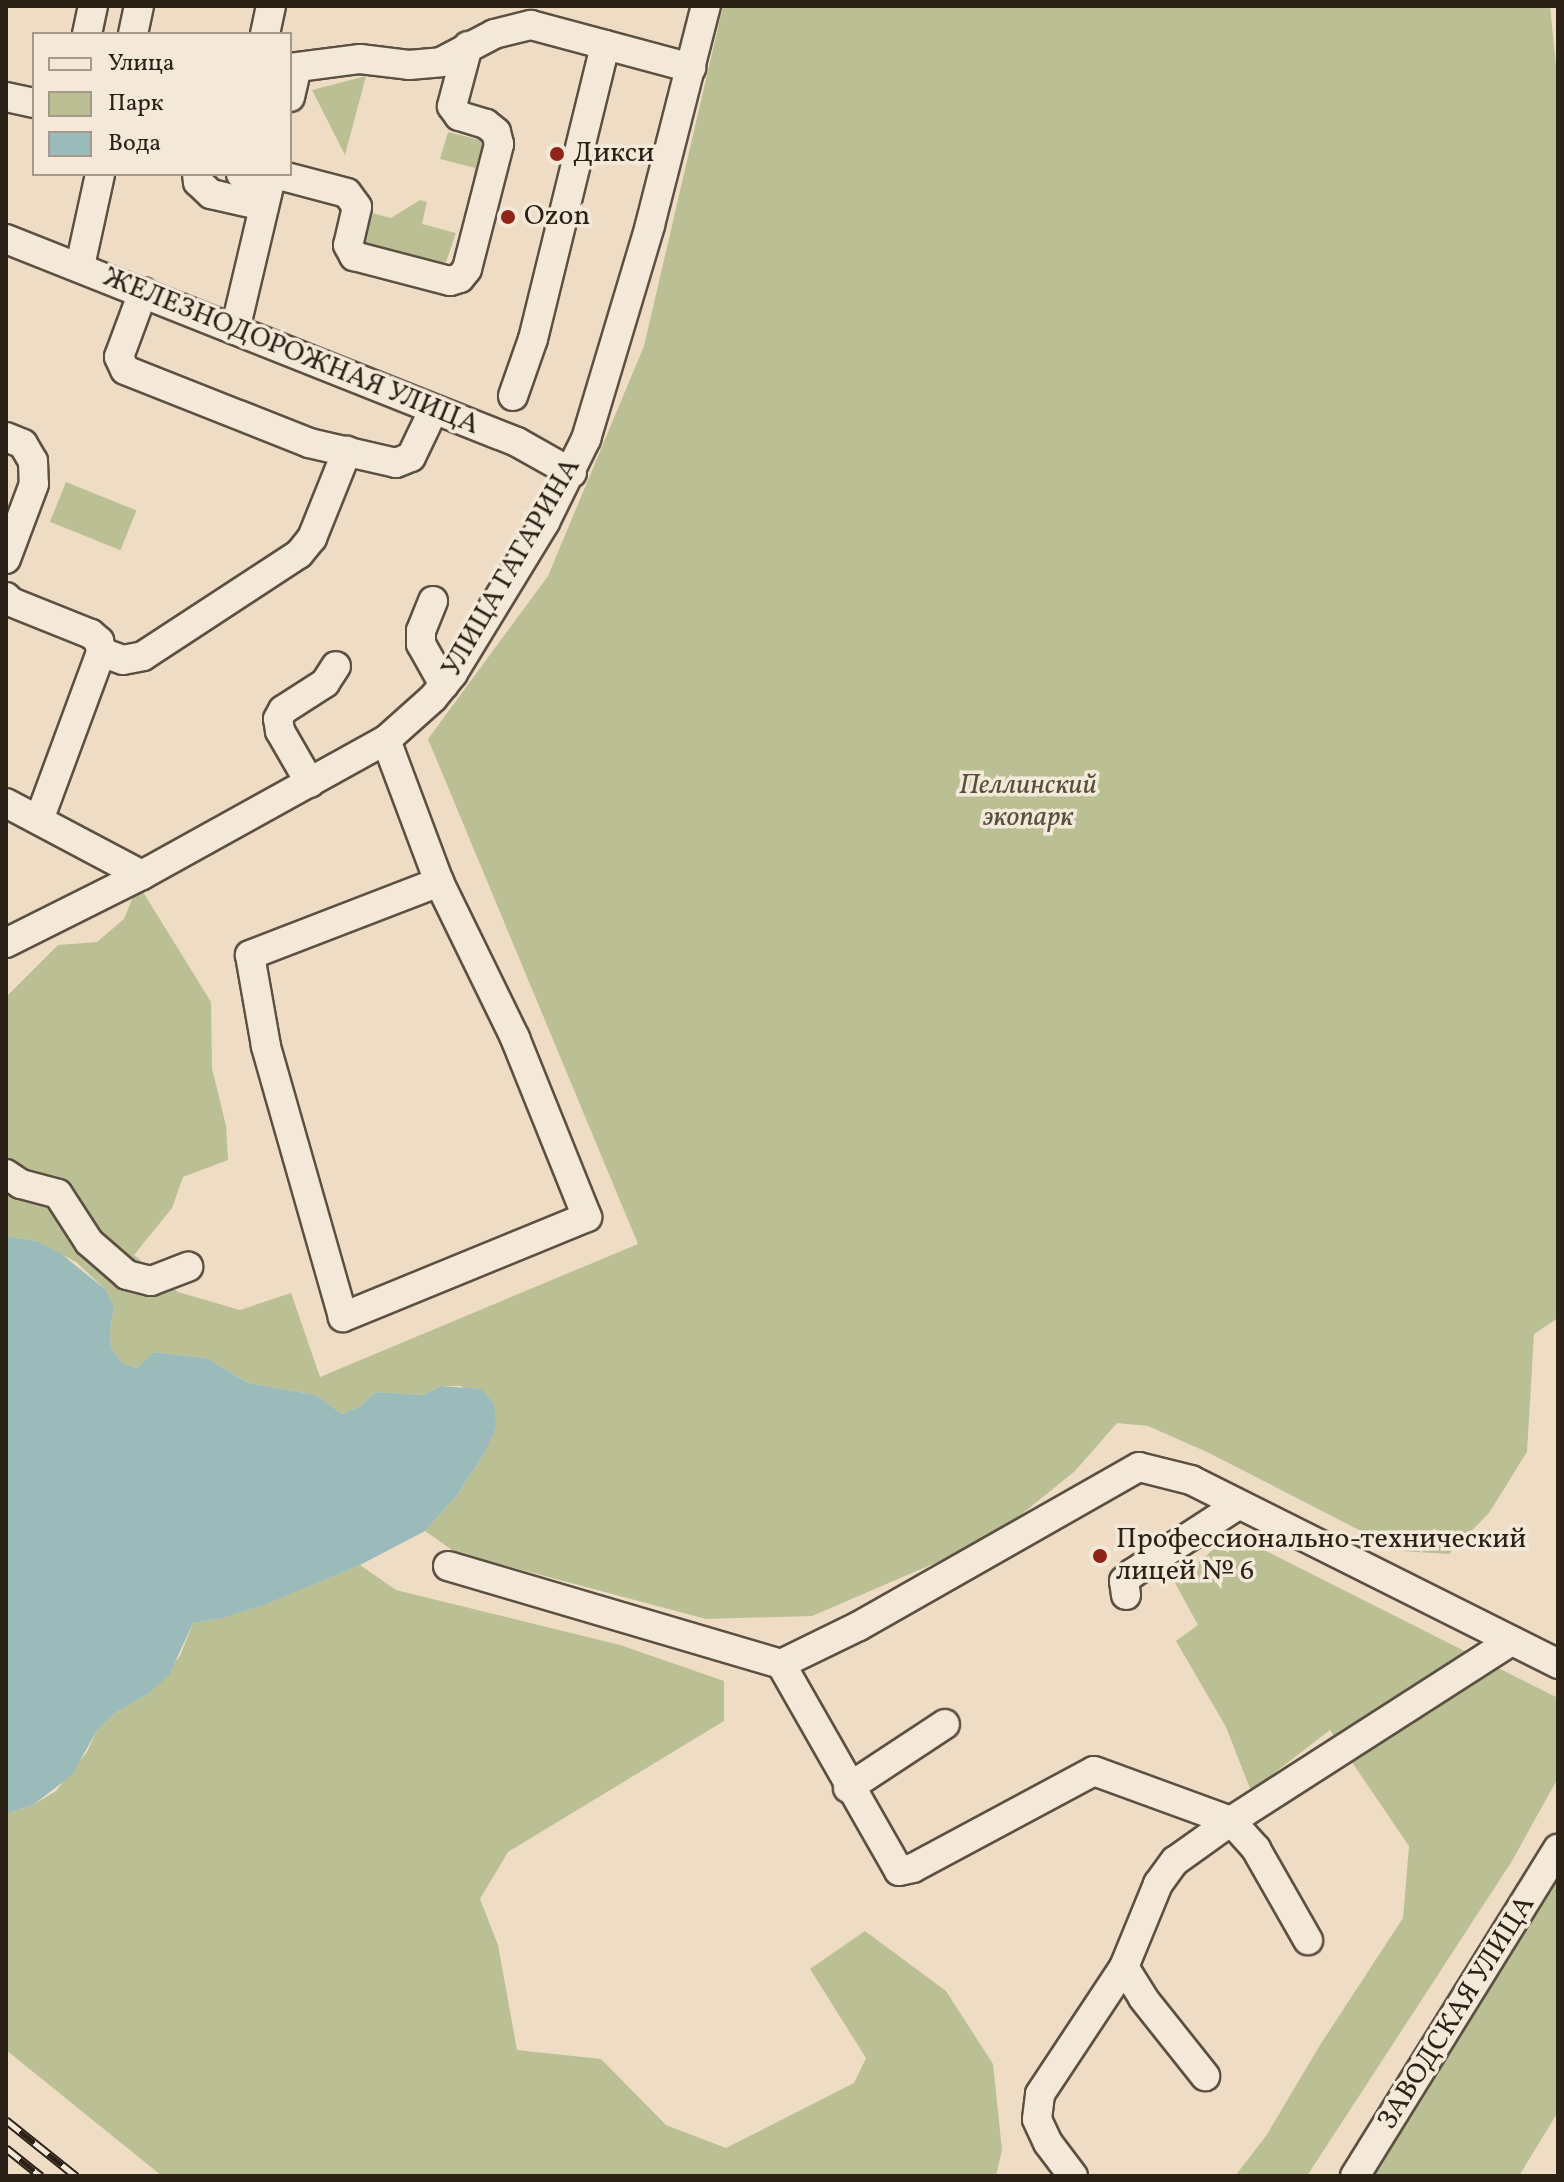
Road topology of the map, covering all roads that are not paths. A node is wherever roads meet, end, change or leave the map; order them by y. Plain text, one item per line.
1 (93, 6) edge
2 (271, 6) edge
3 (706, 6) edge
4 (532, 16) edge
5 (87, 32) edge
6 (265, 32) edge
7 (605, 45) junction
8 (468, 46) junction
9 (691, 68) junction
10 (292, 78) edge
11 (6, 97) edge
12 (32, 103) edge
13 (100, 176) edge
14 (197, 176) edge
15 (247, 176) edge
16 (270, 184) edge
17 (6, 239) edge
18 (80, 266) junction
19 (143, 292) junction
20 (235, 330) junction
21 (513, 396) dead end
22 (433, 411) junction
23 (6, 437) edge
24 (347, 451) junction
25 (572, 473) junction
26 (6, 559) edge
27 (6, 597) edge
28 (433, 601) dead end
29 (101, 652) junction
30 (336, 666) dead end
31 (444, 685) junction
32 (386, 740) junction
33 (310, 783) junction
34 (6, 803) edge
35 (39, 820) junction
36 (142, 875) junction
37 (439, 882) junction
38 (6, 943) edge
39 (6, 1174) edge
40 (188, 1267) dead end
41 (1238, 1505) junction
42 (448, 1566) dead end
43 (1126, 1595) dead end
44 (1511, 1641) junction
45 (781, 1664) junction
46 (1558, 1664) edge
47 (945, 1724) dead end
48 (848, 1788) junction
49 (1231, 1821) junction
50 (1558, 1849) edge
51 (1308, 1940) dead end
52 (1124, 1967) junction
53 (1205, 2076) dead end
54 (1073, 2176) edge
55 (1355, 2176) edge

1 - 5 street
2 - 6 street
3 - 9 street, УЛИЦА ГАГАРИНА
4 - 7 street
4 - 8 street
7 - 9 street
7 - 21 street
8 - 10 street
8 - 16 street
9 - 25 street, УЛИЦА ГАГАРИНА
11 - 12 street
13 - 18 street
14 - 16 street
15 - 16 street
16 - 20 street
17 - 18 street, ЖЕЛЕЗНОДОРОЖНАЯ УЛИЦА
18 - 19 street, ЖЕЛЕЗНОДОРОЖНАЯ УЛИЦА
19 - 20 street, ЖЕЛЕЗНОДОРОЖНАЯ УЛИЦА
19 - 24 street
20 - 22 street, ЖЕЛЕЗНОДОРОЖНАЯ УЛИЦА
22 - 24 street
22 - 25 street, ЖЕЛЕЗНОДОРОЖНАЯ УЛИЦА
23 - 26 street
24 - 29 street
25 - 31 street, УЛИЦА ГАГАРИНА
27 - 29 street
28 - 31 street
29 - 35 street
30 - 33 street
31 - 32 street, УЛИЦА ГАГАРИНА
32 - 33 street, УЛИЦА ГАГАРИНА
32 - 37 street
33 - 36 street, УЛИЦА ГАГАРИНА
34 - 35 street
35 - 36 street
36 - 38 street, УЛИЦА ГАГАРИНА
37 - 37 street
39 - 40 street
41 - 43 street
41 - 44 street
41 - 45 street
42 - 45 street
44 - 46 street
44 - 49 street
45 - 48 street
47 - 48 street
48 - 49 street
49 - 51 street
49 - 52 street
50 - 55 street, ЗАВОДСКАЯ УЛИЦА
52 - 53 street
52 - 54 street

